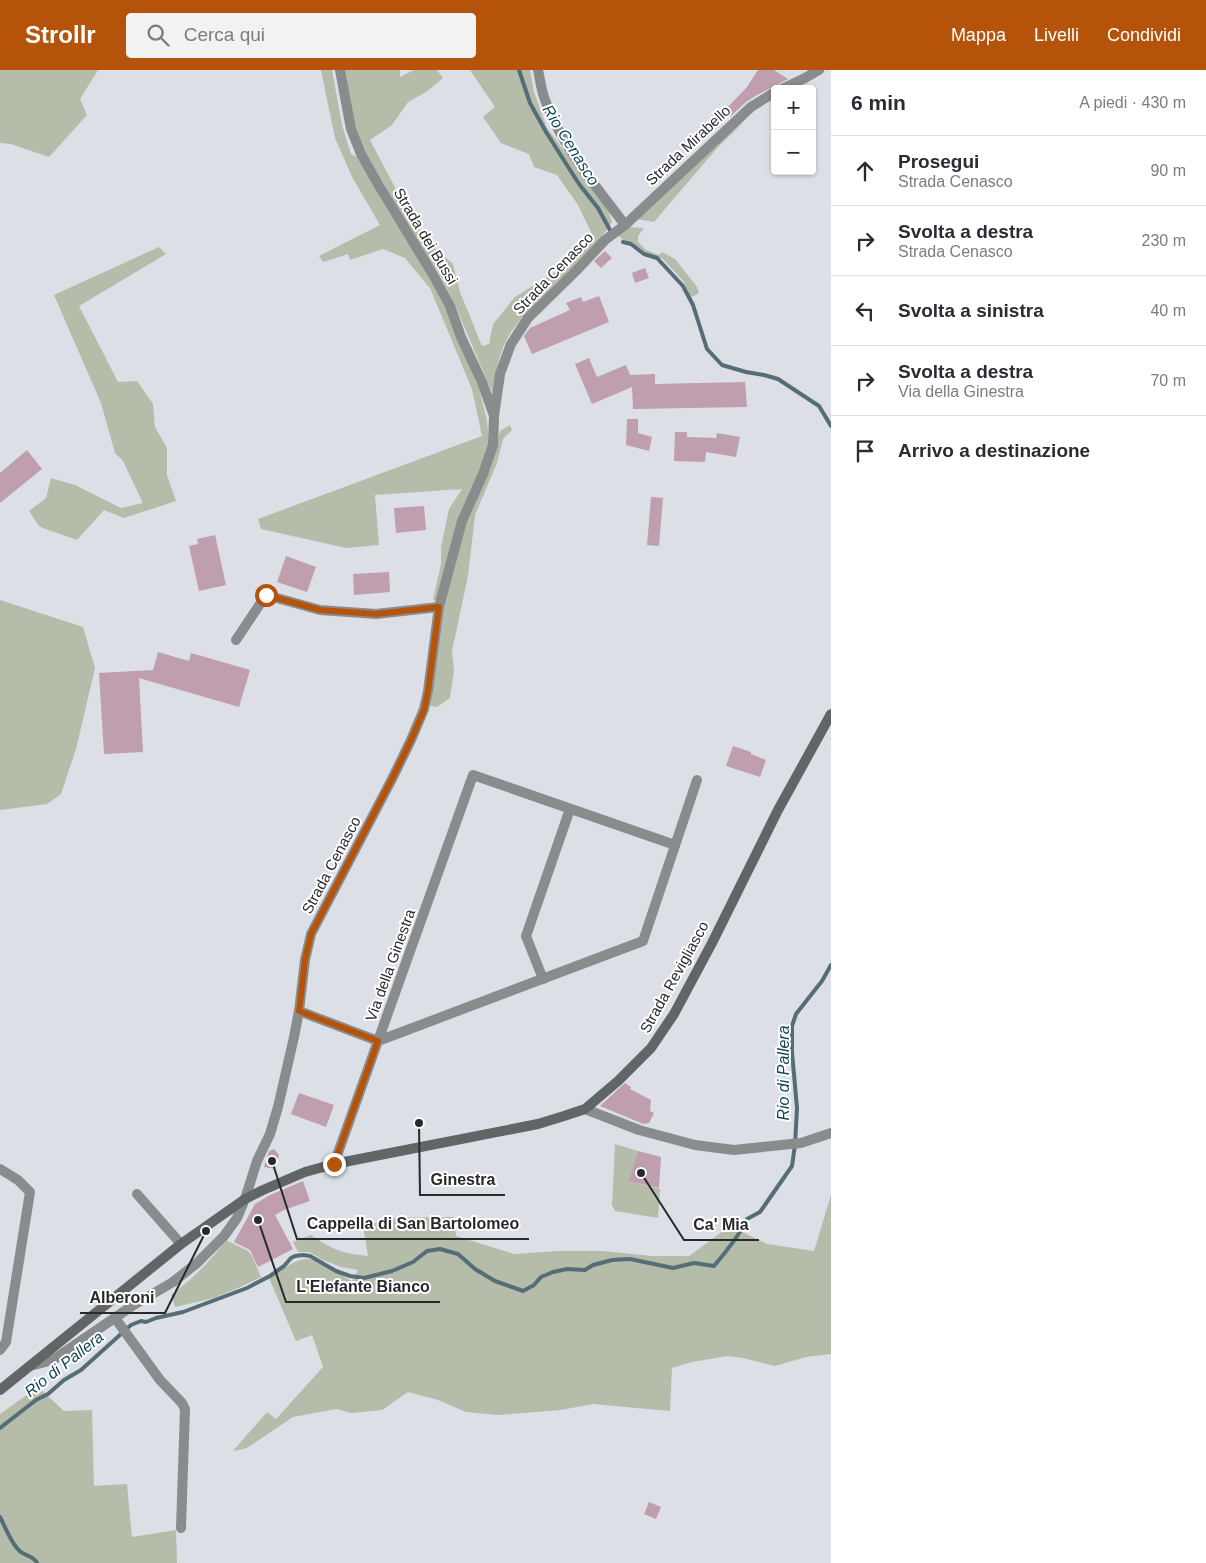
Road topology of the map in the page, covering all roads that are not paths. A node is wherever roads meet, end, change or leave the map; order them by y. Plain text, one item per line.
1 (340, 70) edge
2 (538, 70) edge
3 (819, 70) edge
4 (790, 85) edge
5 (771, 94) edge
6 (625, 225) junction
7 (494, 416) junction
8 (439, 607) junction
9 (236, 640) dead end
10 (831, 714) edge
11 (697, 780) dead end
12 (570, 809) junction
13 (675, 846) junction
14 (543, 979) junction
15 (299, 1011) junction
16 (378, 1041) junction
17 (585, 1109) junction
18 (831, 1133) edge
19 (334, 1164) junction
20 (0, 1169) edge
21 (137, 1194) dead end
22 (245, 1199) junction
23 (181, 1244) junction
24 (118, 1322) junction
25 (0, 1350) edge
26 (29, 1367) junction
27 (0, 1390) edge
28 (181, 1528) dead end

1 - 7 street, Strada dei Bussi
2 - 6 street
3 - 4 street
5 - 6 street, Strada Mirabello
6 - 7 street, Strada Cenasco
7 - 8 street, Strada Cenasco
8 - 9 street
8 - 15 street, Strada Cenasco
10 - 17 street, Strada Revigliasco
11 - 13 street
12 - 13 street
12 - 14 street
12 - 16 street, Via della Ginestra
13 - 14 street
14 - 16 street
15 - 16 street
15 - 22 street, Strada Cenasco
16 - 19 street, Via della Ginestra
17 - 18 street
17 - 19 street, Strada Revigliasco
19 - 22 street, Strada Revigliasco
20 - 25 street
21 - 23 street
22 - 23 street, Strada Revigliasco
22 - 24 street, Strada Revigliasco
23 - 26 street, Strada Revigliasco
24 - 26 street, Strada Revigliasco
24 - 28 street
26 - 27 street, Strada Revigliasco

